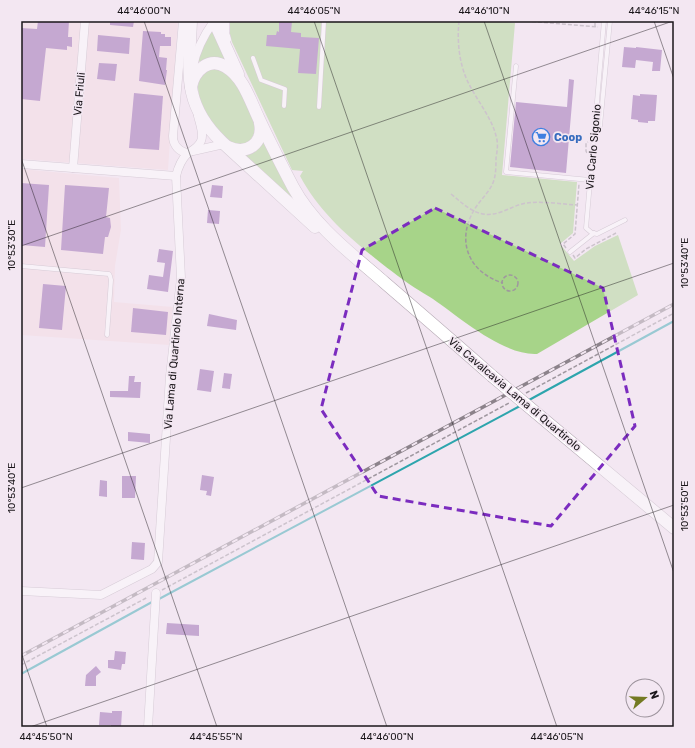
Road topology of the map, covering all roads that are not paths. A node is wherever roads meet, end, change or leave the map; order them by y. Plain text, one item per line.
1 (85, 21) edge
2 (183, 21) edge
3 (191, 21) edge
4 (214, 21) edge
5 (225, 21) edge
6 (324, 21) edge
7 (604, 21) edge
8 (610, 21) edge
9 (253, 58) dead end
10 (516, 66) dead end
11 (242, 83) junction
12 (191, 87) junction
13 (284, 106) dead end
14 (196, 107) junction
15 (319, 107) dead end
16 (258, 117) junction
17 (600, 126) dead end
18 (225, 145) junction
19 (190, 152) junction
20 (21, 164) edge
21 (73, 168) junction
22 (176, 176) junction
23 (590, 180) junction
24 (625, 220) dead end
25 (594, 233) junction
26 (570, 252) road end
27 (357, 259) junction
28 (21, 266) edge
29 (106, 335) dead end
30 (674, 528) edge
31 (21, 591) edge
32 (156, 593) road end
33 (148, 727) edge

1 - 21 street, Via Friuli
2 - 19 street
3 - 12 main road
4 - 11 main road
4 - 12 street
5 - 11 street
6 - 15 lane
7 - 23 lane, Via Carlo Sigonio
8 - 17 lane, Via Carlo Sigonio
9 - 13 lane
10 - 23 lane
11 - 12 main road, Via Cavalcavia Lama di Quartirolo
11 - 16 main road, Via Cavalcavia Lama di Quartirolo
12 - 14 main road, Via Cavalcavia Lama di Quartirolo
14 - 18 main road, Via Cavalcavia Lama di Quartirolo
14 - 19 street, Via Lama di Quartirolo Interna
16 - 18 main road, Via Cavalcavia Lama di Quartirolo
16 - 27 main road, Via Cavalcavia Lama di Quartirolo
18 - 19 street
18 - 27 main road, Via Cavalcavia Lama di Quartirolo
19 - 22 street, Via Lama di Quartirolo Interna
20 - 21 street
21 - 22 street
22 - 31 street, Via Lama di Quartirolo Interna
23 - 25 lane, Via Carlo Sigonio
24 - 25 lane
25 - 26 lane
27 - 30 main road, Via Cavalcavia Lama di Quartirolo, bridge
28 - 29 lane
32 - 33 street

